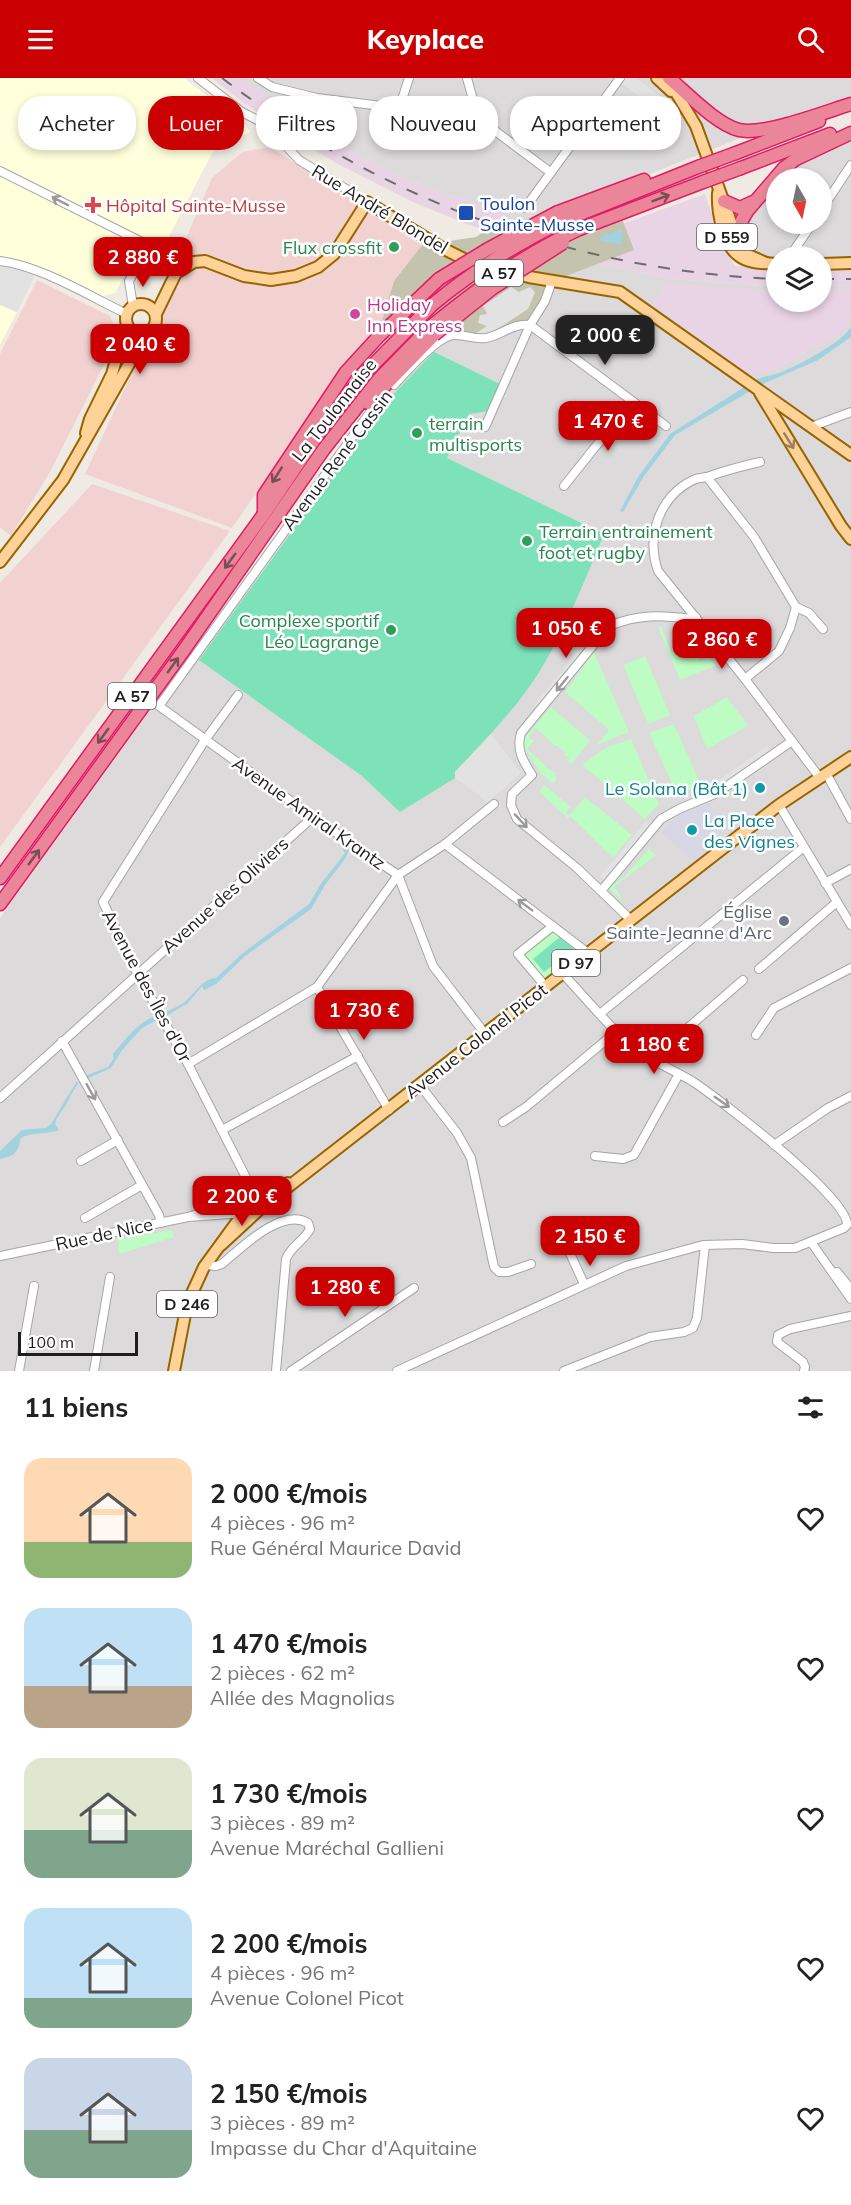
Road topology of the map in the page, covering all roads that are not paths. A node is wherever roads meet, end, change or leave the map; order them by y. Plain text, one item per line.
1 (198, 78) edge
2 (258, 78) edge
3 (409, 78) edge
4 (467, 78) edge
5 (620, 78) edge
6 (657, 78) edge
7 (668, 78) edge
8 (403, 96) edge
9 (472, 96) edge
10 (606, 96) edge
11 (677, 96) edge
12 (677, 96) edge
13 (681, 102) edge
14 (851, 104) edge
15 (369, 105) edge
16 (851, 109) edge
17 (851, 126) edge
18 (498, 133) edge
19 (851, 133) edge
20 (566, 150) edge
21 (851, 165) edge
22 (0, 171) edge
23 (550, 172) junction
24 (718, 187) junction
25 (832, 194) edge
26 (724, 201) junction
27 (754, 201) junction
28 (367, 202) junction
29 (525, 208) dead end
30 (560, 216) junction
31 (739, 244) junction
32 (0, 261) edge
33 (766, 262) edge
34 (766, 263) edge
35 (851, 263) edge
36 (832, 264) edge
37 (552, 281) junction
38 (164, 295) junction
39 (148, 305) junction
40 (130, 310) junction
41 (156, 314) junction
42 (530, 325) junction
43 (131, 330) junction
44 (146, 334) junction
45 (759, 391) junction
46 (632, 401) junction
47 (784, 407) junction
48 (851, 412) edge
49 (772, 413) junction
50 (666, 426) dead end
51 (485, 427) dead end
52 (813, 428) junction
53 (84, 442) junction
54 (851, 455) edge
55 (760, 462) dead end
56 (707, 477) junction
57 (564, 486) dead end
58 (264, 514) junction
59 (851, 539) edge
60 (0, 562) edge
61 (795, 607) junction
62 (696, 617) junction
63 (823, 629) dead end
64 (745, 679) junction
65 (238, 695) dead end
66 (159, 706) joint
67 (205, 740) junction
68 (792, 741) junction
69 (851, 757) edge
70 (823, 776) junction
71 (494, 804) dead end
72 (780, 806) junction
73 (313, 817) junction
74 (851, 819) edge
75 (445, 844) junction
76 (804, 847) junction
77 (851, 869) edge
78 (398, 875) junction
79 (0, 878) edge
80 (825, 883) junction
81 (601, 891) junction
82 (837, 902) junction
83 (0, 904) edge
84 (631, 920) junction
85 (851, 925) edge
86 (553, 926) junction
87 (588, 953) junction
88 (851, 968) edge
89 (759, 969) dead end
90 (137, 973) junction
91 (563, 974) junction
92 (743, 980) dead end
93 (316, 987) junction
94 (546, 987) junction
95 (601, 1013) junction
96 (617, 1031) junction
97 (486, 1035) junction
98 (756, 1035) dead end
99 (62, 1041) junction
100 (358, 1056) junction
101 (652, 1059) junction
102 (188, 1064) junction
103 (679, 1074) junction
104 (419, 1084) junction
105 (851, 1096) edge
106 (0, 1098) edge
107 (389, 1110) junction
108 (503, 1122) dead end
109 (222, 1130) junction
110 (118, 1140) junction
111 (774, 1145) junction
112 (595, 1156) dead end
113 (81, 1161) dead end
114 (304, 1175) junction
115 (142, 1185) junction
116 (276, 1189) joint
117 (258, 1201) junction
118 (241, 1214) junction
119 (218, 1215) junction
120 (188, 1216) junction
121 (85, 1218) dead end
122 (161, 1223) junction
123 (229, 1230) junction
124 (564, 1240) dead end
125 (810, 1242) junction
126 (220, 1245) junction
127 (705, 1245) junction
128 (0, 1256) edge
129 (206, 1264) junction
130 (531, 1264) dead end
131 (828, 1267) junction
132 (110, 1277) dead end
133 (584, 1284) junction
134 (34, 1286) dead end
135 (414, 1288) dead end
136 (851, 1289) edge
137 (851, 1299) edge
138 (851, 1316) edge
139 (19, 1371) edge
140 (94, 1371) edge
141 (174, 1371) edge
142 (276, 1371) edge
143 (291, 1371) edge
144 (397, 1371) edge
145 (564, 1371) edge
146 (804, 1371) edge

1 - 28 street, Rue André Blondel
2 - 15 street
3 - 8 street
4 - 9 street
5 - 10 street
6 - 11 main road, D 559
7 - 12 main road, D 559
7 - 14 highway
13 - 24 main road, D 559
16 - 30 highway, La Toulonnaise / A 57, bridge
83 -> 17 highway, La Toulonnaise / A 57, bridge
18 - 23 street
19 - 27 highway
20 - 23 street
21 - 25 street
40 -> 22 street
23 - 29 street
24 - 26 main road, D 559
24 - 34 main road, D 559
26 - 27 highway
26 - 31 main road, D 559
27 - 31 highway
28 - 37 main road, Rue André Blondel
28 - 38 main road
30 - 58 highway, La Toulonnaise / A 57, bridge
30 -> 58 highway, bridge
31 - 33 main road, D 559
32 - 40 street
35 - 36 main road
37 - 42 street
37 - 45 main road, Rue André Blondel
38 - 39 main road
38 - 41 main road
39 - 40 main road
39 - 41 main road
40 - 43 main road
41 - 44 main road
42 - 46 street
42 - 51 street
42 - 66 street, Avenue René Cassin
43 - 44 main road
43 - 53 main road
44 - 53 main road
45 - 47 main road, Rue André Blondel
45 - 49 main road
46 - 50 street
46 - 57 street
47 - 49 street
47 - 52 main road, Rue André Blondel
48 - 52 street
49 -> 59 main road
52 - 54 main road, Rue André Blondel
53 - 60 main road
55 - 56 street
56 - 61 street
56 - 62 street
58 -> 79 highway, La Toulonnaise / A 57
61 - 63 street
61 - 64 street
62 - 64 street
62 -> 81 street
64 - 68 street
65 - 67 street
66 - 67 street, Avenue Amiral Krantz
67 - 73 street, Avenue Amiral Krantz
67 - 90 street, Avenue des Îles d'Or
68 - 70 street
68 - 81 street
69 - 70 main road, Avenue Colonel Picot / D 97
70 - 72 main road, Avenue Colonel Picot / D 97
70 - 74 street
71 - 75 street
72 - 76 street
72 - 84 main road, Avenue Colonel Picot / D 97
73 - 78 street, Avenue Amiral Krantz
73 - 90 street, Avenue des Oliviers
75 - 78 street
86 -> 75 street
76 - 80 street
76 - 95 street
77 - 80 street
78 - 93 street
78 - 97 street, Avenue Amiral Krantz
80 - 82 street
81 - 84 street
82 - 85 street
82 - 89 street
84 - 87 main road, Avenue Colonel Picot / D 97
86 - 87 street
86 - 94 street
87 - 91 main road, Avenue Colonel Picot / D 97
88 - 98 street
90 - 99 street, Avenue des Oliviers
90 - 102 street, Avenue des Îles d'Or
91 - 94 main road, Avenue Colonel Picot / D 97
91 - 95 street
92 - 101 street
93 - 100 street
93 - 102 street
94 - 97 main road, Avenue Colonel Picot / D 97
95 - 96 street
96 - 101 street
96 - 108 street
97 - 104 main road, Avenue Colonel Picot / D 97
99 - 106 street, Avenue des Oliviers
99 -> 110 street
100 - 107 street
100 - 109 street
101 - 103 street
102 - 109 street, Avenue des Îles d'Or
103 -> 111 street
103 - 112 street
104 - 107 main road, Avenue Colonel Picot / D 97
104 - 130 street
105 - 111 street
107 - 114 main road, Avenue Colonel Picot / D 97
109 - 117 street, Avenue des Îles d'Or
110 - 113 street
110 - 115 street
111 - 125 street
114 - 116 main road, Avenue Colonel Picot / D 97
114 - 117 main road, Avenue Colonel Picot / D 97
115 - 121 street
115 - 122 street
116 - 117 main road, Avenue Colonel Picot / D 246
117 - 118 main road, Avenue Colonel Picot / D 246
117 - 120 street, Rue de Nice / D 97
117 - 126 main road, Avenue Colonel Picot / D 246
118 - 119 street, D 97
118 - 123 main road, Avenue Colonel Picot / D 246
119 - 120 street, D 97
119 - 123 street
120 - 122 street, Rue de Nice / D 97
122 - 128 street, Rue de Nice / D 97
123 - 126 main road, Avenue Colonel Picot / D 246
124 - 133 street
125 - 127 street
125 - 131 street
126 - 129 main road, Avenue Colonel Picot / D 246
127 - 133 street
127 - 145 street
129 - 141 main road, Avenue Colonel Picot / D 246
129 - 142 street
131 - 136 street
131 - 137 street
132 - 140 street
133 - 144 street
134 - 139 street
135 - 143 street
138 - 146 street

